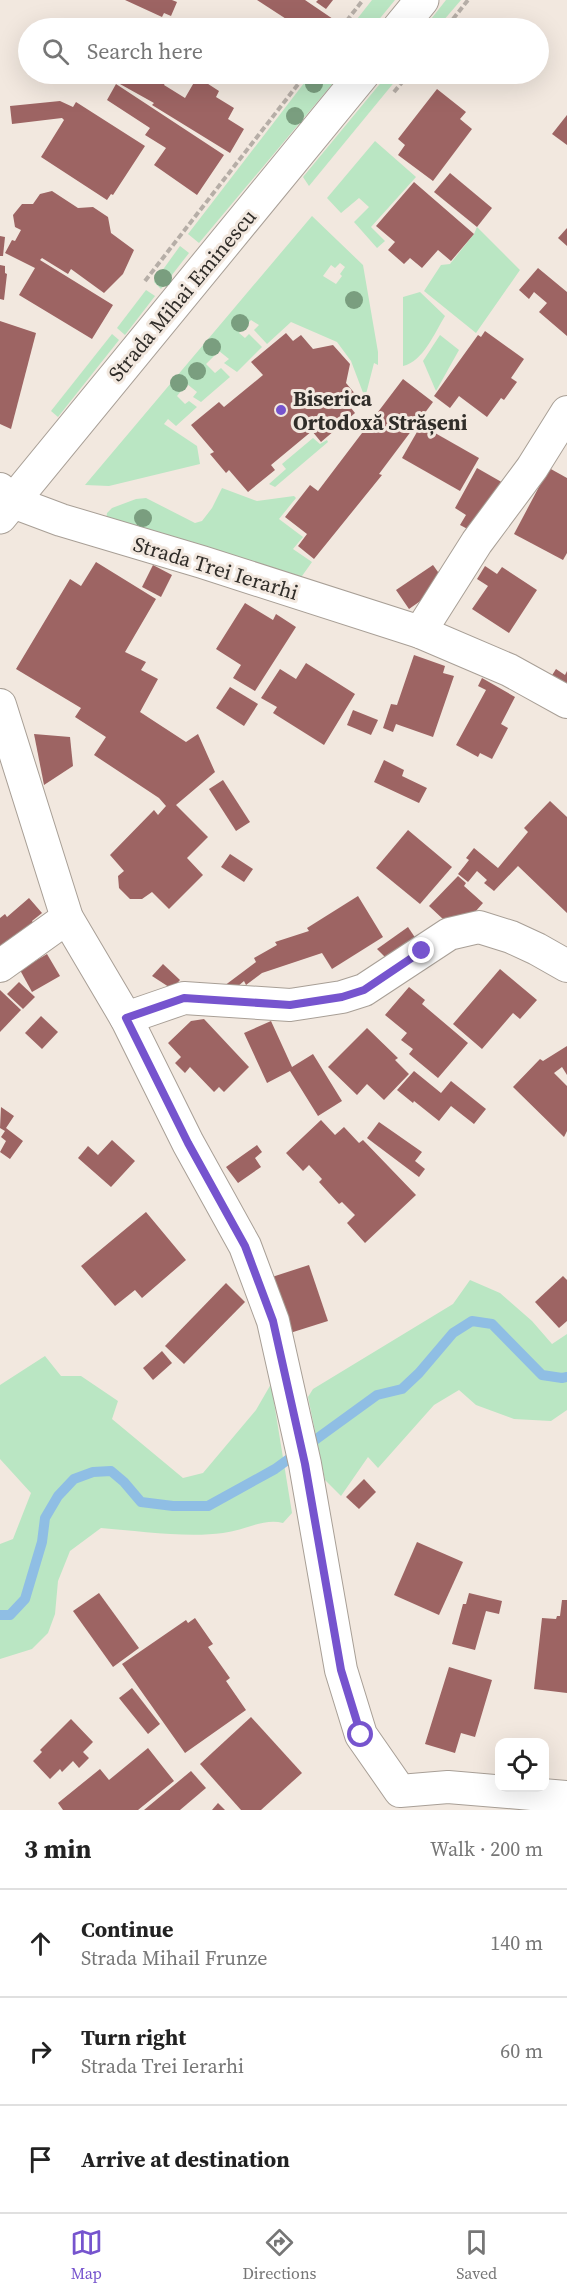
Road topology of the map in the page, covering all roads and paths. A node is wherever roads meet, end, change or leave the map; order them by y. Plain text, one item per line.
1 (363, 0) edge
2 (422, 0) edge
3 (468, 0) edge
4 (349, 18) edge
5 (407, 18) edge
6 (453, 18) edge
7 (298, 84) edge
8 (355, 84) edge
9 (138, 290) dead end
10 (567, 412) edge
11 (4, 503) edge
12 (420, 633) junction
13 (567, 702) edge
14 (0, 705) edge
15 (67, 918) junction
16 (0, 966) edge
17 (567, 966) edge
18 (126, 1018) junction
19 (567, 1797) edge
20 (392, 1801) edge

1 - 4 path
2 - 5 main road
3 - 6 path
7 - 9 path
8 - 11 main road, Strada Mihai Eminescu
10 - 12 street
11 - 12 street, Strada Trei Ierarhi
12 - 13 street, Strada Trei Ierarhi
14 - 15 street
15 - 16 street
15 - 18 street
17 - 18 street
18 - 20 street
19 - 20 street

